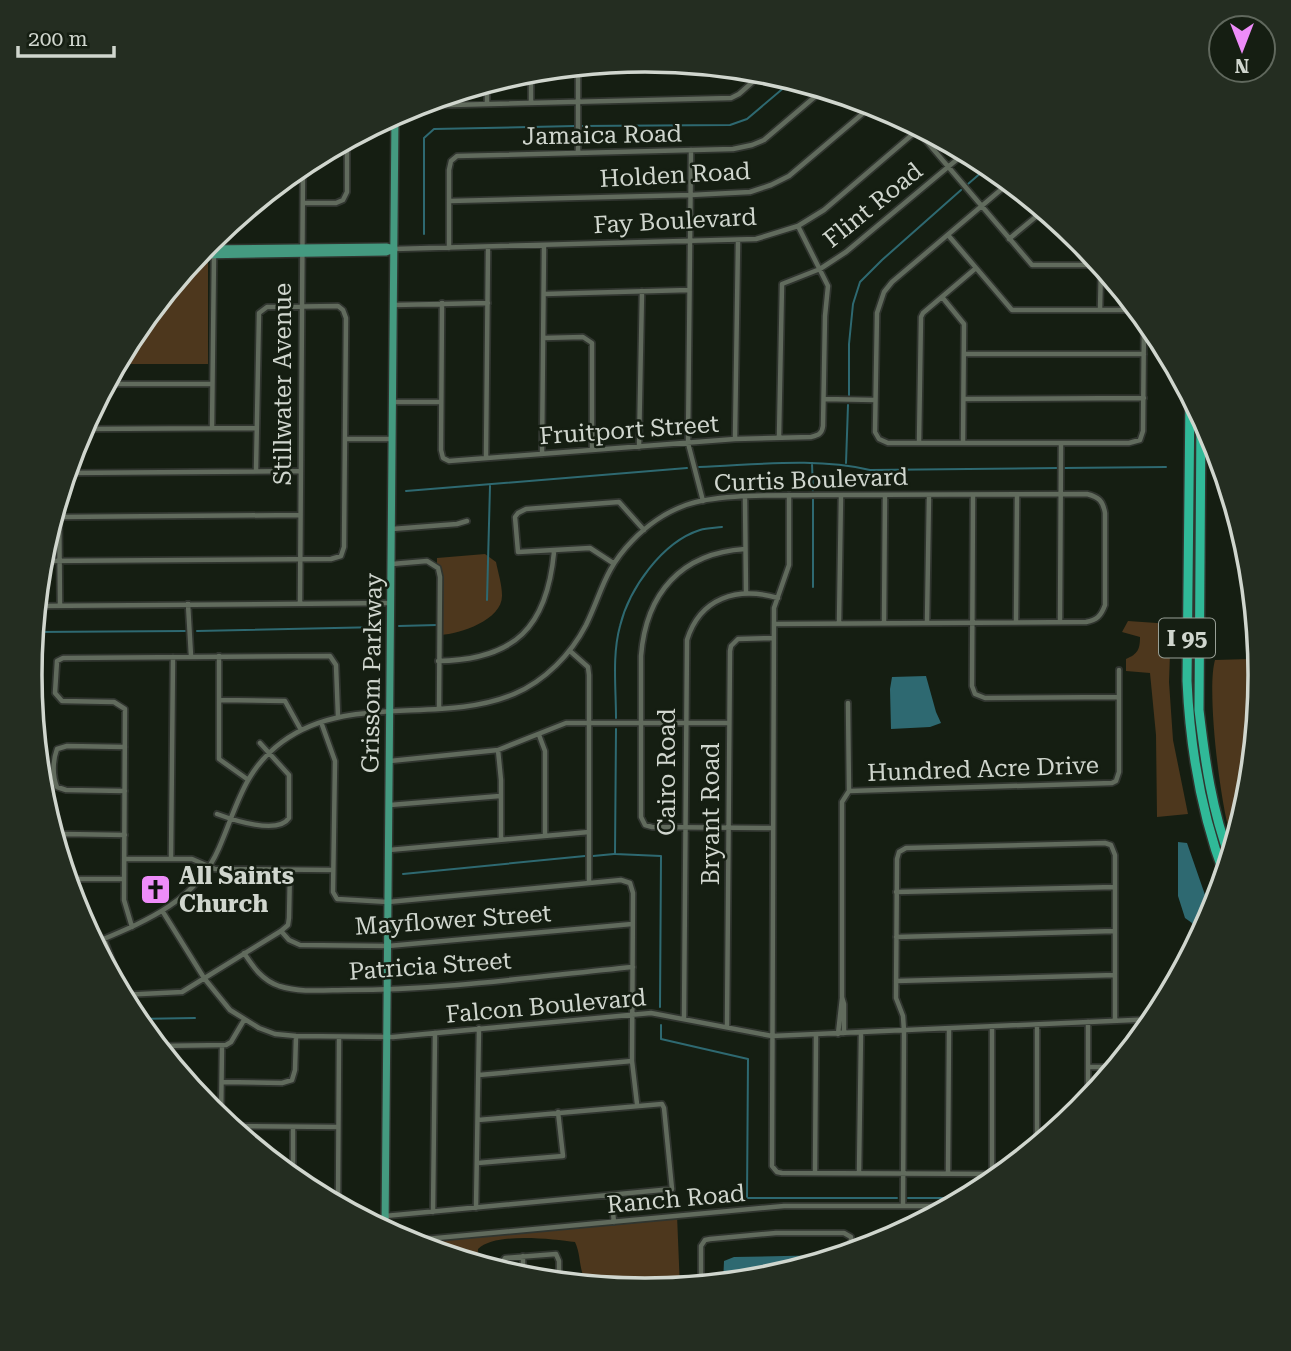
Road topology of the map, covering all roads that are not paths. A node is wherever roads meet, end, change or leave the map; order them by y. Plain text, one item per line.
1 (578, 76) edge
2 (752, 82) edge
3 (531, 83) edge
4 (487, 94) edge
5 (815, 97) edge
6 (578, 102) junction
7 (531, 103) junction
8 (487, 104) junction
9 (450, 105) edge
10 (863, 113) edge
11 (395, 127) edge
12 (913, 134) edge
13 (930, 144) edge
14 (691, 150) junction
15 (347, 151) edge
16 (578, 153) junction
17 (957, 159) edge
18 (948, 167) junction
19 (303, 179) edge
20 (1002, 189) edge
21 (691, 195) junction
22 (449, 201) junction
23 (303, 203) junction
24 (981, 206) junction
25 (1036, 216) edge
26 (798, 226) junction
27 (948, 235) junction
28 (1009, 239) junction
29 (738, 241) junction
30 (690, 242) junction
31 (544, 246) junction
32 (488, 247) junction
33 (449, 248) junction
34 (394, 249) junction
35 (302, 251) junction
36 (216, 252) edge
37 (214, 254) edge
38 (1087, 265) edge
39 (976, 268) junction
40 (820, 269) junction
41 (1101, 280) edge
42 (689, 290) junction
43 (642, 291) junction
44 (544, 294) junction
45 (942, 297) junction
46 (442, 303) junction
47 (488, 303) junction
48 (394, 305) junction
49 (302, 306) junction
50 (1100, 310) junction
51 (1125, 310) edge
52 (1144, 335) edge
53 (543, 338) junction
54 (964, 354) junction
55 (1143, 354) junction
56 (118, 384) edge
57 (212, 384) junction
58 (1144, 398) junction
59 (824, 399) junction
60 (964, 399) junction
61 (875, 400) junction
62 (393, 402) junction
63 (441, 402) junction
64 (1190, 415) edge
65 (212, 428) junction
66 (256, 428) junction
67 (95, 429) edge
68 (779, 436) junction
69 (345, 439) junction
70 (392, 439) junction
71 (735, 439) junction
72 (1201, 440) edge
73 (688, 443) junction
74 (919, 443) junction
75 (963, 443) junction
76 (1061, 443) junction
77 (639, 446) junction
78 (592, 450) junction
79 (542, 454) junction
80 (486, 458) junction
81 (256, 471) junction
82 (300, 471) junction
83 (77, 473) edge
84 (973, 494) junction
85 (1062, 494) junction
86 (789, 495) junction
87 (841, 495) junction
88 (885, 495) junction
89 (929, 495) junction
90 (1017, 495) junction
91 (746, 498) junction
92 (703, 501) junction
93 (300, 515) junction
94 (64, 517) edge
95 (467, 521) dead end
96 (392, 529) junction
97 (644, 530) junction
98 (59, 536) edge
99 (745, 549) junction
100 (554, 551) junction
101 (300, 560) junction
102 (53, 561) edge
103 (59, 561) junction
104 (613, 563) junction
105 (392, 564) junction
106 (746, 593) junction
107 (778, 598) junction
108 (300, 603) junction
109 (391, 603) junction
110 (188, 604) junction
111 (46, 606) edge
112 (60, 606) junction
113 (972, 622) junction
114 (1016, 622) junction
115 (1060, 622) junction
116 (839, 623) junction
117 (884, 623) junction
118 (928, 623) junction
119 (774, 624) junction
120 (773, 638) junction
121 (570, 651) junction
122 (191, 656) junction
123 (219, 656) junction
124 (173, 657) junction
125 (438, 661) junction
126 (1119, 670) dead end
127 (1119, 697) junction
128 (219, 700) junction
129 (848, 703) dead end
130 (439, 709) junction
131 (391, 712) junction
132 (338, 717) junction
133 (321, 722) junction
134 (589, 723) junction
135 (641, 723) junction
136 (685, 723) junction
137 (729, 723) junction
138 (301, 730) junction
139 (539, 735) junction
140 (260, 743) dead end
141 (125, 747) junction
142 (498, 750) junction
143 (269, 752) junction
144 (390, 761) junction
145 (247, 779) junction
146 (125, 791) junction
147 (849, 791) junction
148 (500, 796) junction
149 (390, 805) junction
150 (216, 814) dead end
151 (229, 818) junction
152 (685, 827) junction
153 (729, 828) junction
154 (773, 828) junction
155 (589, 832) junction
156 (64, 834) edge
157 (125, 835) junction
158 (545, 835) junction
159 (500, 839) junction
160 (1225, 841) edge
161 (389, 850) junction
162 (125, 859) junction
163 (171, 859) junction
164 (1220, 861) edge
165 (209, 866) junction
166 (290, 870) junction
167 (333, 870) junction
168 (78, 879) edge
169 (124, 879) junction
170 (589, 883) junction
171 (1115, 887) junction
172 (896, 892) junction
173 (388, 902) junction
174 (163, 912) junction
175 (632, 923) junction
176 (132, 927) junction
177 (281, 931) junction
178 (1115, 931) junction
179 (896, 937) junction
180 (104, 939) joint
181 (388, 946) junction
182 (108, 949) edge
183 (244, 953) junction
184 (633, 967) junction
185 (1115, 975) junction
186 (204, 978) junction
187 (896, 981) junction
188 (387, 990) junction
189 (134, 995) edge
190 (632, 1014) junction
191 (684, 1018) junction
192 (244, 1020) junction
193 (1141, 1020) edge
194 (1115, 1021) junction
195 (1088, 1022) junction
196 (1037, 1025) junction
197 (727, 1027) junction
198 (992, 1027) junction
199 (479, 1028) junction
200 (949, 1029) junction
201 (904, 1031) junction
202 (435, 1033) junction
203 (861, 1033) junction
204 (841, 1034) junction
205 (816, 1035) junction
206 (296, 1036) junction
207 (339, 1037) junction
208 (387, 1037) junction
209 (772, 1037) junction
210 (170, 1046) edge
211 (222, 1046) junction
212 (632, 1061) junction
213 (1089, 1067) junction
214 (1104, 1067) edge
215 (479, 1075) junction
216 (222, 1082) junction
217 (1089, 1084) edge
218 (221, 1104) edge
219 (637, 1104) junction
220 (558, 1112) junction
221 (478, 1120) junction
222 (245, 1126) edge
223 (293, 1127) junction
224 (338, 1127) junction
225 (1037, 1134) edge
226 (478, 1163) junction
227 (293, 1165) edge
228 (992, 1169) edge
229 (815, 1173) junction
230 (859, 1173) junction
231 (948, 1173) junction
232 (904, 1174) junction
233 (985, 1174) edge
234 (338, 1194) edge
235 (611, 1196) junction
236 (903, 1206) junction
237 (932, 1206) edge
238 (476, 1208) junction
239 (433, 1212) junction
240 (385, 1216) junction
241 (385, 1220) edge
242 (614, 1222) junction
243 (430, 1239) edge
244 (850, 1243) edge
245 (523, 1256) junction
246 (503, 1261) edge
247 (523, 1266) edge
248 (559, 1273) edge
249 (701, 1276) edge

1 - 6 street
2 - 6 street
3 - 7 street
4 - 8 street
5 - 14 street, Jamaica Road
6 - 7 street
6 - 16 street
7 - 8 street
8 - 9 street
10 - 21 street, Holden Road
11 - 34 main road, Grissom Parkway
12 - 26 street, Fay Boulevard
13 - 18 street
14 - 16 street, Jamaica Road
14 - 21 street
15 - 23 street
16 - 22 street, Jamaica Road
17 - 18 street, Flint Road
18 - 24 street
18 - 40 street, Flint Road
19 - 23 street, Stillwater Avenue
20 - 24 street
21 - 22 street, Holden Road
21 - 30 street
22 - 33 street, Jamaica Road
23 - 35 street, Stillwater Avenue
24 - 27 street
24 - 28 street
25 - 28 street
26 - 29 street, Fay Boulevard
26 - 40 street
27 - 39 street
27 - 61 street
28 - 38 street
29 - 30 street, Fay Boulevard
29 - 71 street
30 - 31 street, Fay Boulevard
30 - 42 street
31 - 32 street, Fay Boulevard
31 - 44 street
32 - 33 street, Fay Boulevard
32 - 47 street
33 - 34 street, Fay Boulevard
34 - 35 main road, Fay Boulevard
34 - 48 main road, Grissom Parkway
35 - 36 main road, Fay Boulevard
35 - 49 street, Stillwater Avenue
37 - 57 street
39 - 45 street
39 - 50 street
40 - 59 street
40 - 68 street, Flint Road
41 - 50 street
42 - 43 street
42 - 73 street
43 - 44 street
43 - 77 street
44 - 53 street
45 - 54 street
45 - 74 street
46 - 47 street
46 - 48 street
46 - 63 street
47 - 80 street
48 - 62 main road, Grissom Parkway
49 - 66 street
49 - 69 street
49 - 82 street, Stillwater Avenue
50 - 51 street
52 - 55 street
53 - 78 street
53 - 79 street
54 - 55 street
54 - 60 street
55 - 58 street
56 - 57 street
57 - 65 street
58 - 60 street
58 - 76 street
59 - 61 street
59 - 68 street, Fruitport Street
60 - 75 street
61 - 74 street
62 - 63 street
62 - 70 main road, Grissom Parkway
63 - 80 street, Fruitport Street
64 - 164 highway, I 95
65 - 66 street
65 - 67 street
66 - 81 street
68 - 71 street, Fruitport Street
69 - 70 street
69 - 101 street
70 - 96 main road, Grissom Parkway
71 - 73 street, Fruitport Street
72 - 160 highway, I 95
73 - 77 street, Fruitport Street
73 - 92 street
74 - 75 street
75 - 76 street
76 - 85 street
77 - 78 street, Fruitport Street
78 - 79 street, Fruitport Street
79 - 80 street, Fruitport Street
81 - 82 street
81 - 83 street
82 - 93 street, Stillwater Avenue
84 - 89 street, Curtis Boulevard
84 - 90 street, Curtis Boulevard
84 - 113 street
85 - 90 street, Curtis Boulevard
85 - 115 street
85 - 115 street, Curtis Boulevard
86 - 87 street, Curtis Boulevard
86 - 91 street, Curtis Boulevard
86 - 107 street
87 - 88 street, Curtis Boulevard
87 - 116 street
88 - 89 street, Curtis Boulevard
88 - 117 street
89 - 118 street
90 - 114 street
91 - 92 street, Curtis Boulevard
91 - 99 street
92 - 97 street, Curtis Boulevard
93 - 94 street
93 - 101 street, Stillwater Avenue
95 - 96 street
96 - 105 main road, Grissom Parkway
97 - 100 street
97 - 104 street, Curtis Boulevard
98 - 103 street
99 - 106 street
99 - 135 street
100 - 104 street
100 - 125 street
101 - 103 street
101 - 108 street, Stillwater Avenue
102 - 103 street
103 - 112 street
104 - 121 street, Curtis Boulevard
105 - 109 main road, Grissom Parkway
105 - 125 street
106 - 107 street, Cairo Road
106 - 136 street, Cairo Road
107 - 119 street
108 - 109 street
108 - 110 street
109 - 131 main road, Grissom Parkway
110 - 112 street
110 - 122 street
111 - 112 street
113 - 114 street
113 - 118 street
113 - 127 street
114 - 115 street
116 - 117 street
116 - 119 street
117 - 118 street
119 - 120 street
120 - 137 street, Bryant Road
120 - 154 street
121 - 130 street, Curtis Boulevard
121 - 134 street
122 - 123 street
122 - 124 street
123 - 128 street
123 - 132 street
124 - 141 street
124 - 163 street
125 - 130 street
126 - 127 street
127 - 147 street, Hundred Acre Drive
128 - 138 street
128 - 145 street
129 - 147 street
130 - 131 street, Curtis Boulevard
131 - 132 street, Curtis Boulevard
131 - 144 main road, Grissom Parkway
132 - 133 street, Curtis Boulevard
133 - 138 street, Curtis Boulevard
133 - 167 street
134 - 135 street
134 - 139 street
134 - 155 street
135 - 136 street
135 - 152 street
136 - 137 street
136 - 152 street, Cairo Road
137 - 153 street, Bryant Road
138 - 143 street, Curtis Boulevard
139 - 142 street
139 - 158 street
140 - 143 street
141 - 146 street
141 - 146 street
142 - 144 street
142 - 148 street
143 - 145 street, Curtis Boulevard
143 - 151 street
144 - 149 main road, Grissom Parkway
145 - 151 street, Curtis Boulevard
146 - 157 street
147 - 204 street, Hundred Acre Drive
148 - 149 street
148 - 159 street
149 - 161 main road, Grissom Parkway
150 - 151 street
151 - 165 street, Curtis Boulevard
152 - 153 street
152 - 191 street, Cairo Road
153 - 154 street
153 - 197 street, Bryant Road
154 - 209 street
155 - 158 street
155 - 170 street
156 - 157 street
157 - 162 street
158 - 159 street
159 - 161 street
161 - 173 main road, Grissom Parkway
162 - 163 street
162 - 169 street
163 - 165 street
165 - 166 street
165 - 174 street, Curtis Boulevard
166 - 167 street
166 - 177 street
167 - 173 street
168 - 169 street
169 - 176 street
170 - 173 street
170 - 175 street
171 - 172 street
171 - 172 street
171 - 178 street
172 - 179 street
173 - 181 main road, Grissom Parkway
174 - 176 street, Curtis Boulevard
174 - 186 street, Falcon Boulevard
175 - 181 street, Mayflower Street
175 - 184 street
176 - 180 street, Curtis Boulevard
177 - 181 street, Mayflower Street
177 - 183 street
178 - 179 street
178 - 185 street
179 - 187 street
180 - 182 street
181 - 188 main road, Grissom Parkway
183 - 186 street
183 - 188 street, Patricia Street
184 - 188 street, Patricia Street
184 - 190 street
185 - 187 street
185 - 194 street
186 - 189 street
186 - 192 street, Falcon Boulevard
187 - 201 street
188 - 208 main road, Grissom Parkway
190 - 191 street, Falcon Boulevard
190 - 199 street, Falcon Boulevard
190 - 212 street
191 - 197 street, Falcon Boulevard
192 - 206 street, Falcon Boulevard
192 - 211 street
193 - 194 street, Falcon Boulevard
194 - 195 street, Falcon Boulevard
195 - 196 street, Falcon Boulevard
195 - 213 street
196 - 198 street, Falcon Boulevard
196 - 225 street
197 - 209 street, Falcon Boulevard
198 - 200 street, Falcon Boulevard
198 - 228 street
199 - 202 street, Falcon Boulevard
199 - 215 street
200 - 201 street, Falcon Boulevard
200 - 231 street
201 - 203 street, Falcon Boulevard
201 - 232 street
202 - 208 street, Falcon Boulevard
202 - 239 street
203 - 204 street, Falcon Boulevard
203 - 230 street
204 - 205 street, Falcon Boulevard
205 - 209 street, Falcon Boulevard
205 - 229 street
206 - 207 street, Falcon Boulevard
206 - 216 street
207 - 208 street, Falcon Boulevard
207 - 224 street
208 - 240 main road, Grissom Parkway
209 - 229 street
210 - 211 street
211 - 216 street
212 - 215 street
212 - 219 street
213 - 214 street
213 - 217 street
215 - 221 street
216 - 218 street
219 - 220 street
219 - 235 street
220 - 221 street
220 - 226 street
221 - 226 street
222 - 223 street
223 - 224 street
223 - 227 street
224 - 234 street
226 - 238 street
229 - 230 street
230 - 232 street
231 - 232 street
231 - 233 street
232 - 236 street
235 - 238 street
235 - 242 street
236 - 237 street, Ranch Road
236 - 242 street, Ranch Road
238 - 239 street
239 - 240 street
240 - 241 main road, Grissom Parkway
242 - 243 street, Ranch Road
244 - 249 street
245 - 246 street
245 - 247 street
245 - 248 street

